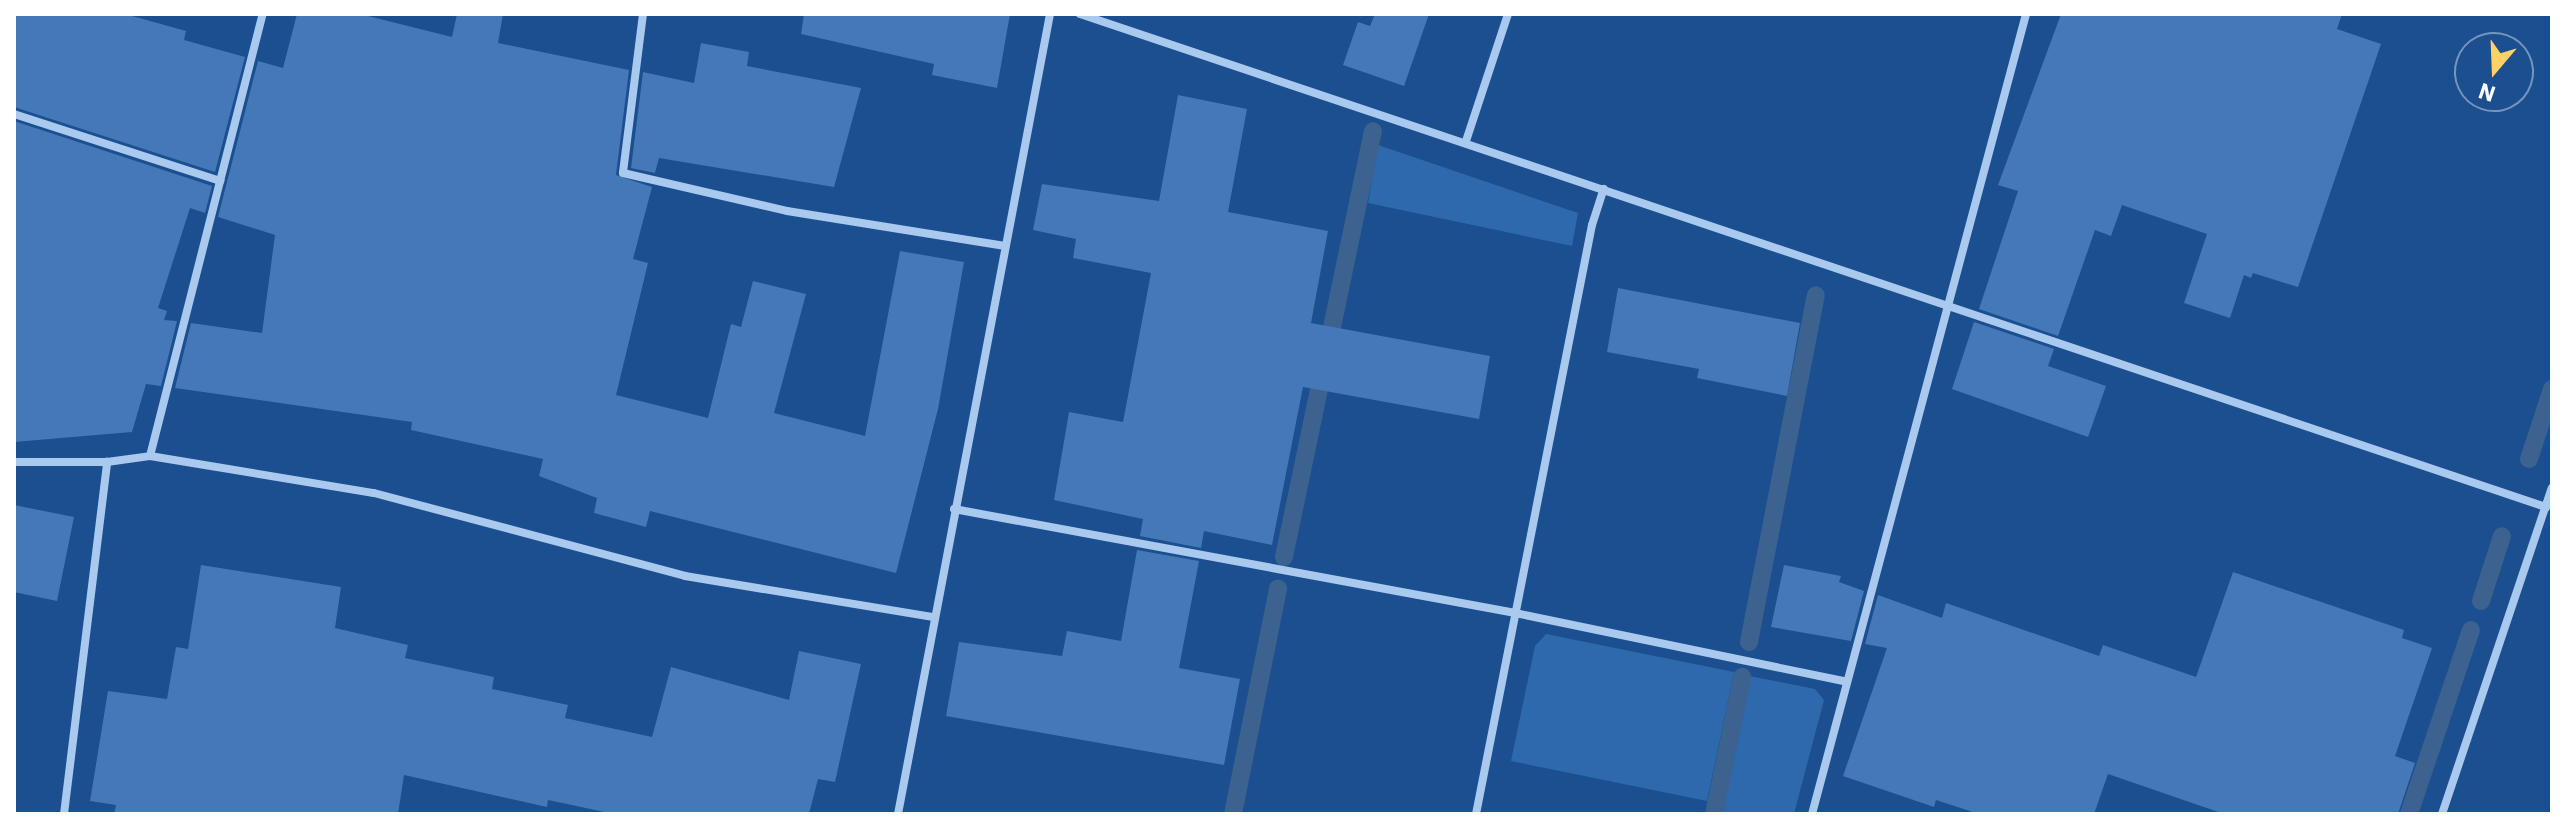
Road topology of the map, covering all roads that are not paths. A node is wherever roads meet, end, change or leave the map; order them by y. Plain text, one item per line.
1 (263, 14) edge
2 (643, 14) edge
3 (1050, 14) edge
4 (1080, 14) edge
5 (1508, 14) edge
6 (2026, 14) edge
7 (14, 114) edge
8 (1466, 141) junction
9 (220, 181) junction
10 (1604, 189) junction
11 (1005, 246) junction
12 (1947, 305) junction
13 (150, 456) junction
14 (14, 462) edge
15 (107, 462) junction
16 (2552, 488) edge
17 (2546, 507) junction
18 (954, 509) junction
19 (1515, 613) junction
20 (934, 617) junction
21 (1847, 682) junction
22 (64, 814) edge
23 (898, 814) edge
24 (1476, 814) edge
25 (1812, 814) edge
26 (2442, 814) edge

1 - 9 street
2 - 11 street
3 - 11 street
4 - 8 street
5 - 8 street
6 - 12 street
7 - 9 street
8 - 10 street
9 - 13 street
10 - 12 street
10 - 19 street
11 - 18 street
12 - 17 street
12 - 21 street
13 - 15 street
13 - 20 street
14 - 15 street
15 - 22 street
16 - 17 street
17 - 26 street
18 - 19 street
18 - 20 street
19 - 21 street
19 - 24 street
20 - 23 street
21 - 25 street

